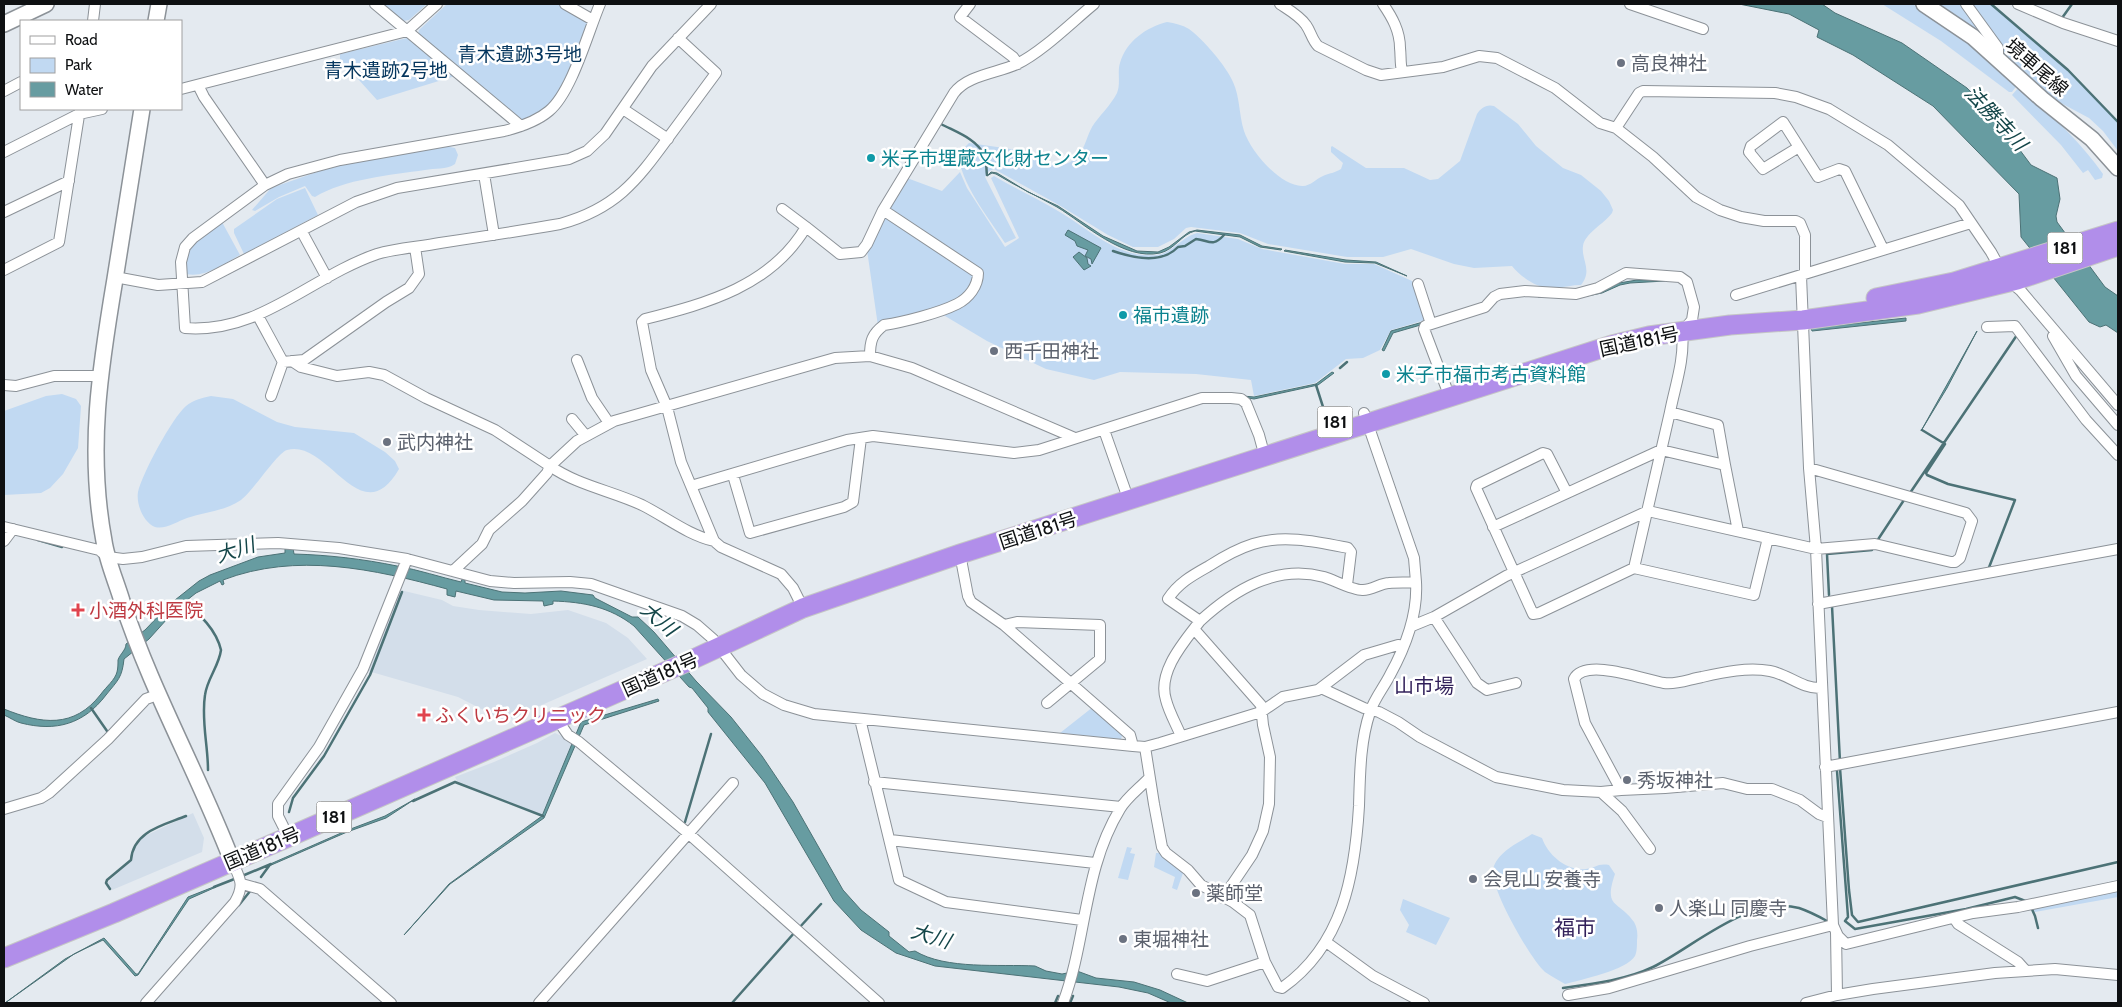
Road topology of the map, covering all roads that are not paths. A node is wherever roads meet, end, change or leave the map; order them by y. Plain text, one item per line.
1 (46, 4) edge
2 (96, 4) edge
3 (159, 4) edge
4 (375, 4) edge
5 (438, 4) edge
6 (565, 4) edge
7 (600, 4) edge
8 (711, 4) edge
9 (970, 4) edge
10 (1094, 4) edge
11 (1280, 4) edge
12 (1383, 4) edge
13 (1630, 4) edge
14 (1924, 4) edge
15 (1966, 4) edge
16 (2018, 4) edge
17 (93, 20) edge
18 (156, 20) edge
19 (593, 20) junction
20 (4, 24) edge
21 (1703, 28) dead end
22 (407, 31) junction
23 (678, 38) junction
24 (2118, 41) edge
25 (1998, 60) junction
26 (1018, 64) junction
27 (1402, 71) junction
28 (20, 83) edge
29 (198, 85) junction
30 (182, 89) edge
31 (4, 91) edge
32 (623, 109) junction
33 (95, 110) edge
34 (142, 110) edge
35 (80, 112) edge
36 (521, 126) junction
37 (1616, 128) junction
38 (668, 139) junction
39 (1799, 147) junction
40 (4, 152) edge
41 (2118, 168) edge
42 (484, 174) junction
43 (69, 181) junction
44 (265, 185) junction
45 (782, 209) dead end
46 (883, 210) junction
47 (4, 212) edge
48 (1971, 223) junction
49 (806, 227) junction
50 (2118, 231) edge
51 (302, 232) junction
52 (494, 235) junction
53 (2118, 246) edge
54 (415, 247) junction
55 (1883, 249) junction
56 (4, 270) edge
57 (2009, 274) junction
58 (1803, 275) junction
59 (115, 277) junction
60 (327, 278) junction
61 (182, 284) junction
62 (1418, 284) dead end
63 (1736, 295) dead end
64 (1803, 314) junction
65 (258, 316) junction
66 (1431, 324) junction
67 (1687, 326) junction
68 (2050, 326) junction
69 (1987, 327) dead end
70 (870, 356) junction
71 (577, 360) dead end
72 (288, 361) junction
73 (99, 376) junction
74 (4, 386) edge
75 (1446, 388) junction
76 (271, 396) dead end
77 (2118, 404) edge
78 (667, 407) junction
79 (1670, 412) junction
80 (572, 419) dead end
81 (1365, 419) junction
82 (609, 423) junction
83 (2118, 425) edge
84 (1104, 430) junction
85 (586, 436) junction
86 (861, 438) junction
87 (1075, 438) junction
88 (1662, 450) junction
89 (1264, 453) junction
90 (2118, 455) edge
91 (1725, 464) junction
92 (550, 466) junction
93 (1810, 468) junction
94 (733, 475) junction
95 (691, 486) junction
96 (1567, 494) junction
97 (1127, 496) junction
98 (1648, 511) junction
99 (1494, 527) junction
100 (8, 528) edge
101 (1738, 531) junction
102 (1768, 538) junction
103 (714, 540) junction
104 (4, 541) edge
105 (2118, 549) edge
106 (1816, 550) junction
107 (960, 554) junction
108 (108, 556) junction
109 (406, 562) junction
110 (1634, 568) junction
111 (453, 572) junction
112 (1514, 574) junction
113 (1416, 582) junction
114 (1347, 584) junction
115 (1818, 604) junction
116 (801, 605) junction
117 (1434, 617) junction
118 (1004, 625) junction
119 (1197, 625) junction
120 (1412, 626) junction
121 (716, 643) junction
122 (1403, 646) junction
123 (660, 668) junction
124 (1071, 683) junction
125 (1516, 683) dead end
126 (1321, 688) junction
127 (1820, 688) junction
128 (157, 695) junction
129 (1047, 703) dead end
130 (1370, 710) junction
131 (1261, 712) junction
132 (2118, 712) edge
133 (860, 718) junction
134 (557, 719) junction
135 (1182, 736) junction
136 (1133, 746) junction
137 (1146, 747) junction
138 (1825, 767) junction
139 (1149, 778) junction
140 (874, 782) junction
141 (733, 784) dead end
142 (1621, 790) junction
143 (1601, 792) junction
144 (1121, 807) junction
145 (4, 809) edge
146 (1827, 817) junction
147 (283, 826) junction
148 (689, 834) junction
149 (890, 840) junction
150 (1650, 848) dead end
151 (230, 856) junction
152 (1095, 863) junction
153 (242, 884) junction
154 (2118, 886) edge
155 (1223, 898) junction
156 (1954, 918) junction
157 (1082, 920) junction
158 (1834, 929) junction
159 (1326, 942) junction
160 (4, 945) edge
161 (4, 958) edge
162 (1265, 962) junction
163 (2026, 971) junction
164 (1177, 974) dead end
165 (2118, 975) edge
166 (1568, 995) dead end
167 (1837, 995) junction
168 (146, 1003) edge
169 (391, 1003) edge
170 (539, 1003) edge
171 (879, 1003) edge
172 (1063, 1003) edge
173 (1424, 1003) edge
174 (1806, 1003) edge

1 - 20 street
2 - 17 street
3 - 18 street
4 - 22 street
5 - 22 street
6 - 19 street
7 - 19 street
8 - 23 street
9 - 26 street
10 - 26 street
11 - 27 street
12 - 27 street
13 - 21 street
14 - 25 street, 境車尾線
15 - 25 street
16 - 24 street
19 - 36 street
22 - 29 street
22 - 36 street
23 - 32 street
23 - 38 street
25 - 41 street, 境車尾線
26 - 46 street
27 - 37 street
28 - 31 street
29 - 30 street
29 - 44 street
32 - 38 street
32 - 42 street
33 - 35 street
34 - 59 street
35 - 40 street
35 - 43 street
36 - 44 street
37 - 48 street
37 - 58 street
38 - 52 street
39 - 39 street
39 - 55 street
42 - 51 street
42 - 52 street
43 - 47 street
43 - 56 street
44 - 61 street
45 - 49 street
46 - 49 street
46 - 70 street
48 - 55 street
48 - 57 street
49 - 78 street
50 - 57 highway, 国道181号 / 181
51 - 60 street
51 - 61 street
52 - 54 street
53 - 57 highway, 国道181号 / 181
54 - 60 street
54 - 72 street
55 - 58 street
57 - 64 highway, 国道181号 / 181
57 - 68 street
58 - 63 street
58 - 64 street
59 - 61 street
59 - 73 street
60 - 65 street
61 - 65 street
62 - 66 street
64 - 67 highway, 国道181号 / 181
64 - 93 street
65 - 72 street
66 - 67 street
66 - 75 street
67 - 75 highway, 国道181号 / 181
67 - 79 street
67 - 81 highway, 国道181号 / 181
68 - 77 street
68 - 83 street
69 - 90 street
70 - 78 street
70 - 87 street
71 - 82 street
72 - 76 street
72 - 92 street
73 - 74 street
73 - 108 street
75 - 81 highway, 国道181号 / 181
78 - 82 street
78 - 95 street
79 - 88 street
79 - 91 street
80 - 85 street
81 - 89 highway, 国道181号 / 181
81 - 113 street
82 - 85 street
84 - 87 street
84 - 89 street
84 - 97 street
85 - 92 street
86 - 87 street
86 - 94 street
86 - 94 street
88 - 91 street
88 - 96 street
88 - 98 street
89 - 97 highway, 国道181号 / 181
91 - 101 street
92 - 103 street
92 - 111 street
93 - 106 street
93 - 106 street
94 - 95 street
95 - 103 street
96 - 99 street
96 - 99 street
97 - 107 highway, 国道181号 / 181
97 - 116 highway, 国道181号 / 181
98 - 101 street
98 - 110 street
98 - 112 street
99 - 112 street
100 - 104 street
100 - 108 street
101 - 102 street
102 - 106 street
102 - 110 street
103 - 116 street
105 - 115 street
106 - 115 street
107 - 116 highway, 国道181号 / 181
107 - 118 street
108 - 109 street
108 - 128 street
109 - 111 street
109 - 147 street
110 - 112 street
111 - 121 street
112 - 117 street
113 - 114 street
113 - 120 street
114 - 119 street
114 - 119 street
115 - 127 street
116 - 121 highway, 国道181号 / 181
117 - 120 street
117 - 125 street
118 - 124 street
118 - 124 street
119 - 131 street
119 - 135 street
120 - 122 street
121 - 123 highway, 国道181号 / 181
121 - 133 street
122 - 126 street
122 - 130 street
123 - 134 highway, 国道181号 / 181
123 - 147 highway, 国道181号 / 181
124 - 129 street
124 - 136 street
126 - 130 street
126 - 131 street
127 - 138 street
127 - 142 street
128 - 145 street
128 - 151 street
130 - 143 street
130 - 159 street
131 - 135 street
131 - 155 street
132 - 138 street
133 - 136 street
133 - 140 street
134 - 148 street
134 - 151 highway, 国道181号 / 181
135 - 137 street
136 - 137 street
137 - 139 street
138 - 146 street
139 - 144 street
139 - 155 street
140 - 144 street
140 - 149 street
141 - 148 street
142 - 143 street
142 - 146 street
143 - 150 street
144 - 152 street
146 - 158 street
147 - 151 highway, 国道181号 / 181
148 - 170 street
148 - 171 street
149 - 152 street
149 - 157 street
151 - 153 street
151 - 160 highway, 国道181号 / 181
151 - 161 highway, 国道181号 / 181
152 - 157 street
153 - 168 street
153 - 169 street
154 - 156 street
155 - 162 street
156 - 158 street
156 - 163 street
157 - 172 street
158 - 166 street
158 - 167 street
159 - 162 street
159 - 173 street
162 - 164 street
163 - 165 street
163 - 167 street
167 - 174 street

